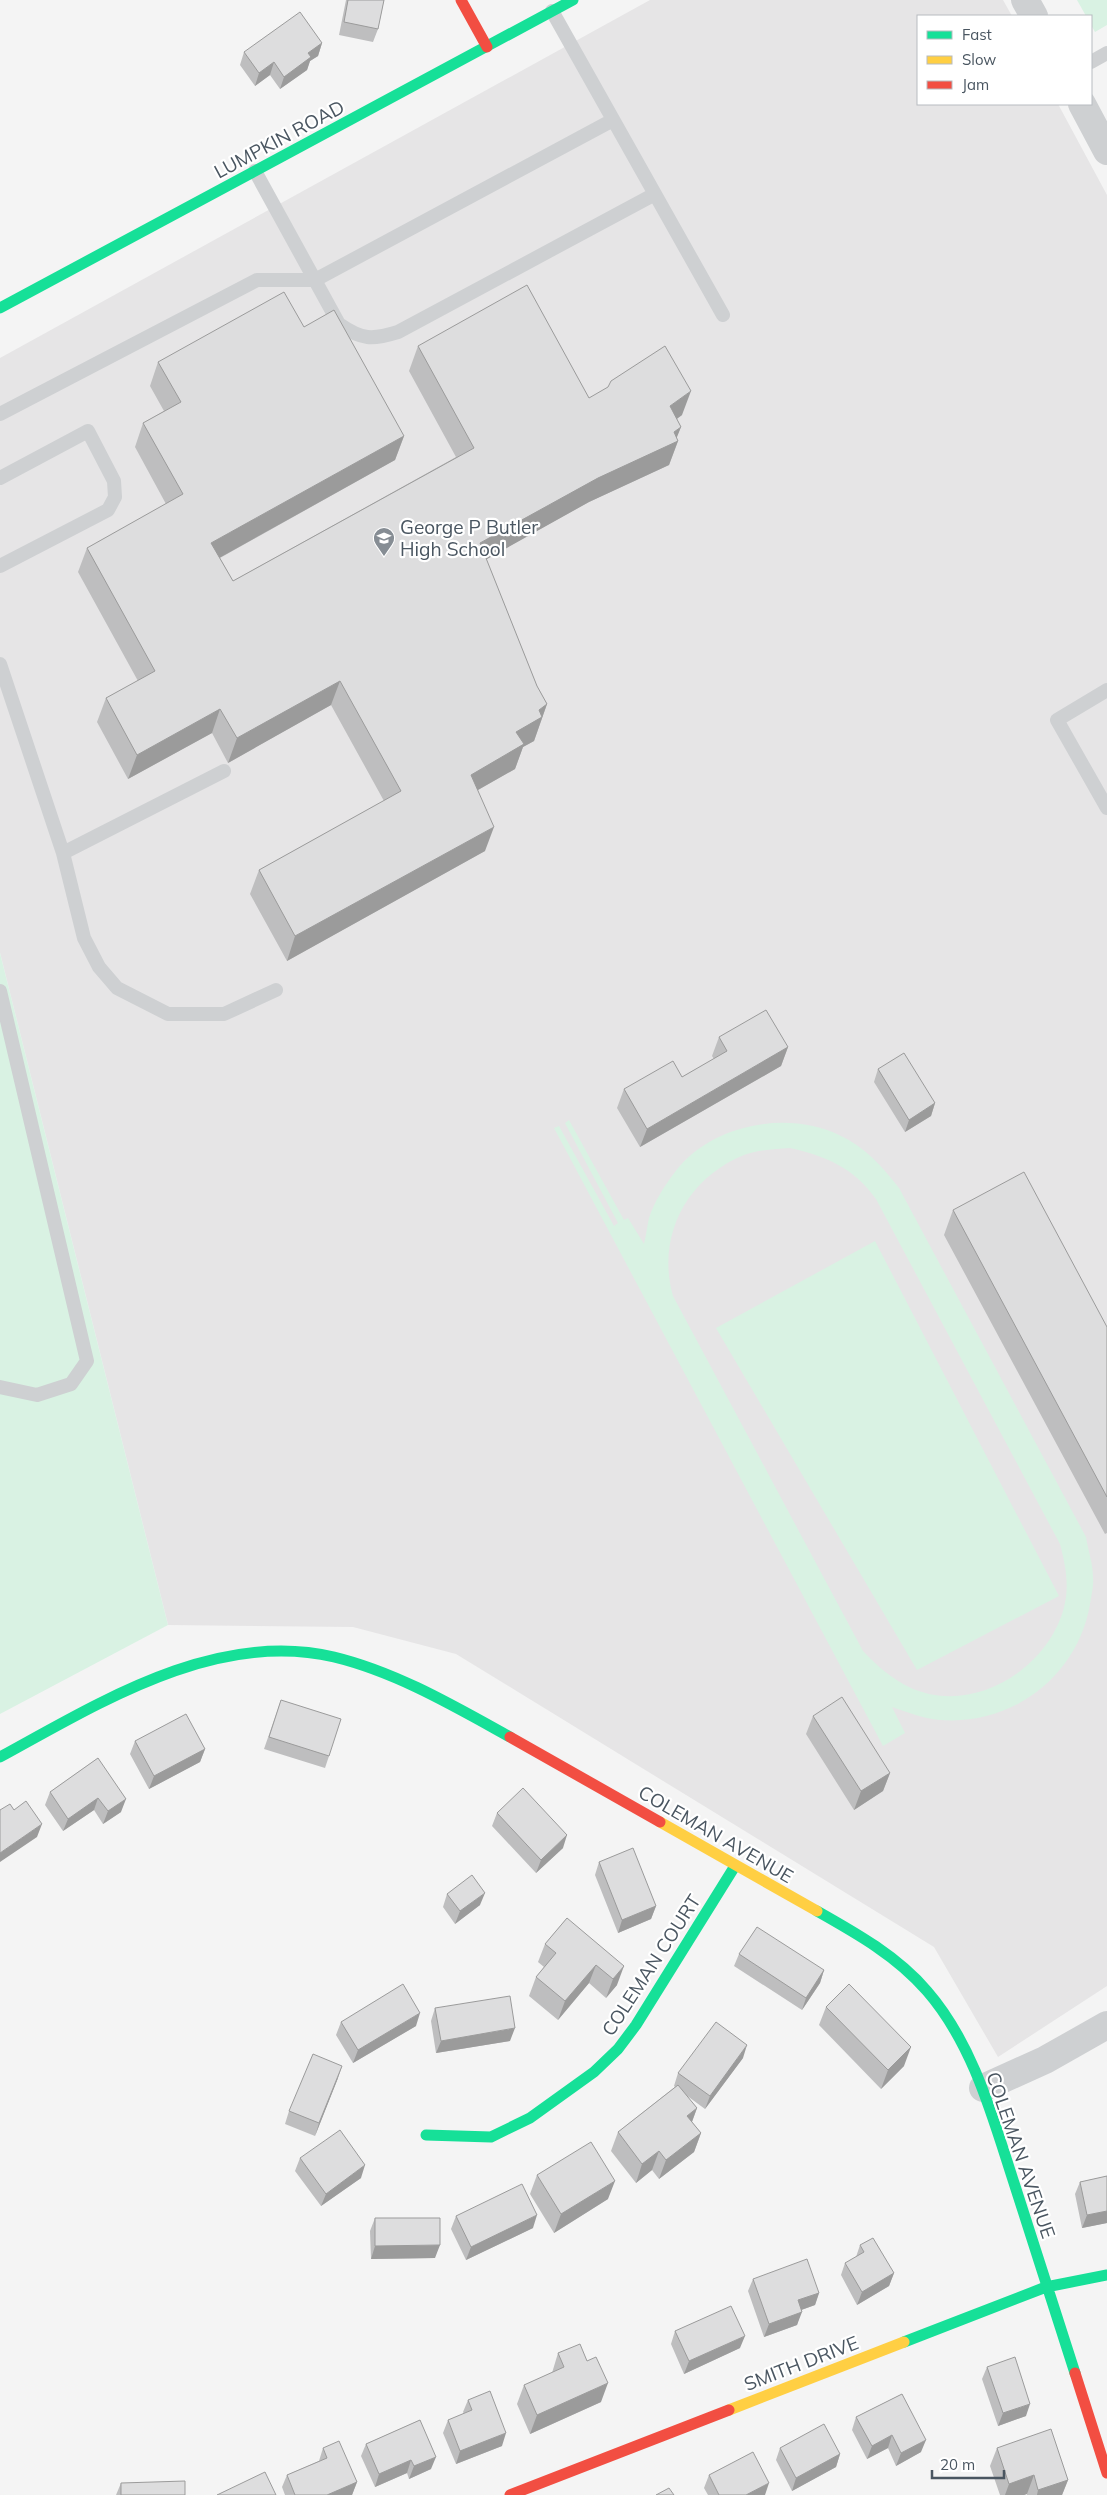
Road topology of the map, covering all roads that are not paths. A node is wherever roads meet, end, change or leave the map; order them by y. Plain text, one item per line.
1 (461, 0) edge
2 (573, 0) edge
3 (1026, 0) edge
4 (552, 12) junction
5 (1034, 15) edge
6 (487, 47) junction
7 (1107, 53) edge
8 (1092, 61) edge
9 (1083, 105) edge
10 (613, 120) junction
11 (1107, 151) edge
12 (255, 171) junction
13 (655, 194) junction
14 (315, 280) junction
15 (0, 308) edge
16 (723, 315) dead end
17 (0, 414) edge
18 (0, 478) edge
19 (0, 566) edge
20 (0, 664) edge
21 (1107, 690) edge
22 (224, 771) dead end
23 (1107, 808) edge
24 (63, 852) junction
25 (276, 990) dead end
26 (0, 991) edge
27 (0, 1387) edge
28 (0, 1757) edge
29 (735, 1866) junction
30 (1107, 2024) edge
31 (983, 2088) junction
32 (426, 2135) dead end
33 (1107, 2275) edge
34 (1046, 2287) junction
35 (1107, 2473) edge
36 (510, 2495) edge

1 - 6 street
2 - 4 street, LUMPKIN ROAD
3 - 5 street
4 - 6 street, LUMPKIN ROAD
4 - 10 lane
6 - 12 street, LUMPKIN ROAD
7 - 8 lane
9 - 11 street
10 - 13 lane
10 - 14 lane
12 - 14 lane
12 - 15 street, LUMPKIN ROAD
13 - 14 lane
13 - 16 lane
14 - 17 lane
18 - 19 lane
20 - 24 lane
21 - 23 lane
22 - 24 lane
24 - 25 lane
26 - 27 lane
28 - 29 street, COLEMAN AVENUE
29 - 31 street, COLEMAN AVENUE
29 - 32 street, COLEMAN COURT
30 - 31 street
31 - 34 street, COLEMAN AVENUE
33 - 34 street, SMITH DRIVE
34 - 35 street, COLEMAN AVENUE
34 - 36 street, SMITH DRIVE

